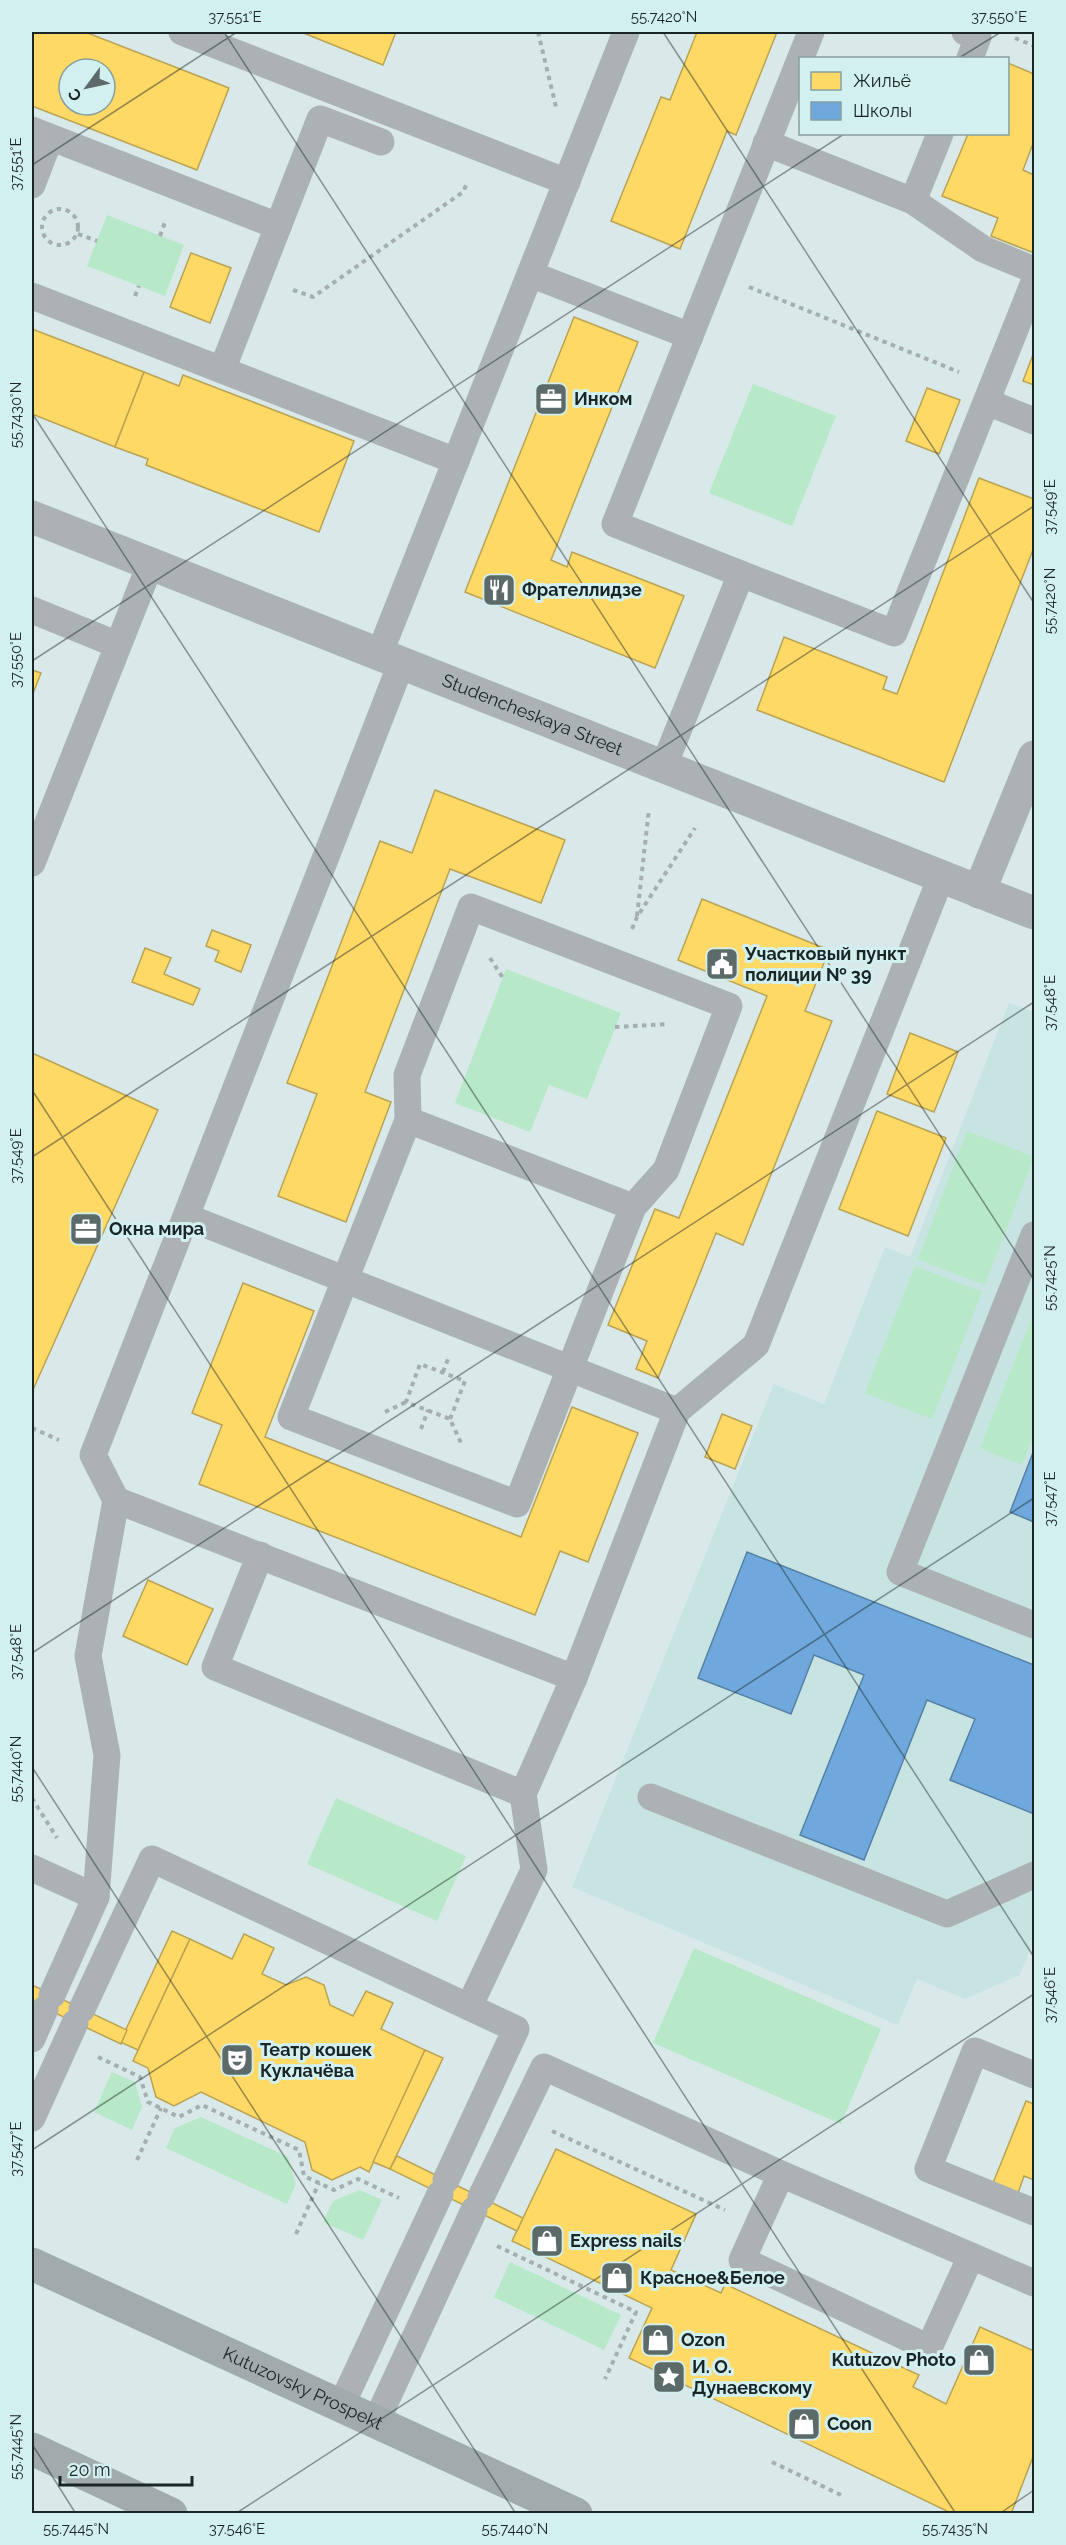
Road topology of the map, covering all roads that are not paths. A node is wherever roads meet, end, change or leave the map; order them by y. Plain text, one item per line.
1 (186, 32) edge
2 (626, 32) edge
3 (811, 32) edge
4 (965, 32) edge
5 (801, 57) edge
6 (970, 57) edge
7 (799, 62) edge
8 (41, 134) edge
9 (940, 135) edge
10 (381, 142) dead end
11 (766, 143) junction
12 (569, 175) junction
13 (32, 185) edge
14 (913, 201) junction
15 (278, 226) junction
16 (1035, 270) edge
17 (530, 274) junction
18 (1035, 282) edge
19 (32, 296) edge
20 (690, 336) junction
21 (222, 370) junction
22 (990, 394) junction
23 (1035, 421) edge
24 (456, 460) junction
25 (32, 517) edge
26 (150, 565) junction
27 (741, 574) junction
28 (32, 610) edge
29 (118, 645) junction
30 (390, 659) junction
31 (1035, 757) edge
32 (663, 768) junction
33 (32, 863) edge
34 (941, 876) junction
35 (979, 892) junction
36 (1035, 913) edge
37 (408, 1120) junction
38 (633, 1207) junction
39 (187, 1217) junction
40 (1035, 1235) edge
41 (347, 1280) junction
42 (569, 1368) junction
43 (677, 1411) junction
44 (116, 1500) junction
45 (260, 1555) junction
46 (1035, 1625) edge
47 (573, 1678) junction
48 (523, 1794) junction
49 (651, 1797) dead end
50 (32, 1868) edge
51 (1035, 1875) edge
52 (96, 1897) junction
53 (469, 2007) junction
54 (32, 2039) edge
55 (1035, 2075) edge
56 (32, 2118) edge
57 (781, 2174) junction
58 (1035, 2212) edge
59 (971, 2256) junction
60 (32, 2264) edge
61 (1035, 2283) edge
62 (341, 2406) junction
63 (376, 2422) junction
64 (32, 2449) edge
65 (171, 2514) edge
66 (576, 2514) edge

1 - 12 lane
2 - 12 lane
3 - 5 lane
4 - 6 lane
7 - 11 lane
8 - 13 lane
8 - 15 lane
9 - 14 lane
10 - 15 lane
11 - 14 lane
11 - 20 lane
12 - 17 lane
14 - 16 lane
15 - 21 lane
17 - 20 lane
17 - 24 lane
18 - 22 lane
19 - 21 lane
20 - 27 lane
21 - 24 lane
22 - 23 lane
22 - 27 lane
24 - 30 lane
25 - 26 street, Studencheskaya Street
26 - 29 lane
26 - 30 street, Studencheskaya Street
27 - 32 lane
28 - 29 lane
29 - 33 lane
30 - 32 street, Studencheskaya Street
30 - 39 lane
31 - 35 street
32 - 34 street, Studencheskaya Street
34 - 35 street, Studencheskaya Street
34 - 43 lane
35 - 36 street, Studencheskaya Street
37 - 38 lane
37 - 38 lane
37 - 41 lane
38 - 42 lane
39 - 41 lane
39 - 44 lane
40 - 46 lane
41 - 42 lane
41 - 42 lane
42 - 43 lane
43 - 47 lane
44 - 45 lane
44 - 52 lane
45 - 47 lane
45 - 48 lane
47 - 48 lane
48 - 53 lane
49 - 51 lane
50 - 52 lane
52 - 54 lane
53 - 56 lane
53 - 62 lane
55 - 58 lane
57 - 59 lane
57 - 59 lane
57 - 63 lane
59 - 61 lane
60 - 62 main road, Kutuzovsky Prospekt
62 - 63 main road, Kutuzovsky Prospekt
63 - 66 main road, Kutuzovsky Prospekt
64 - 65 main road

